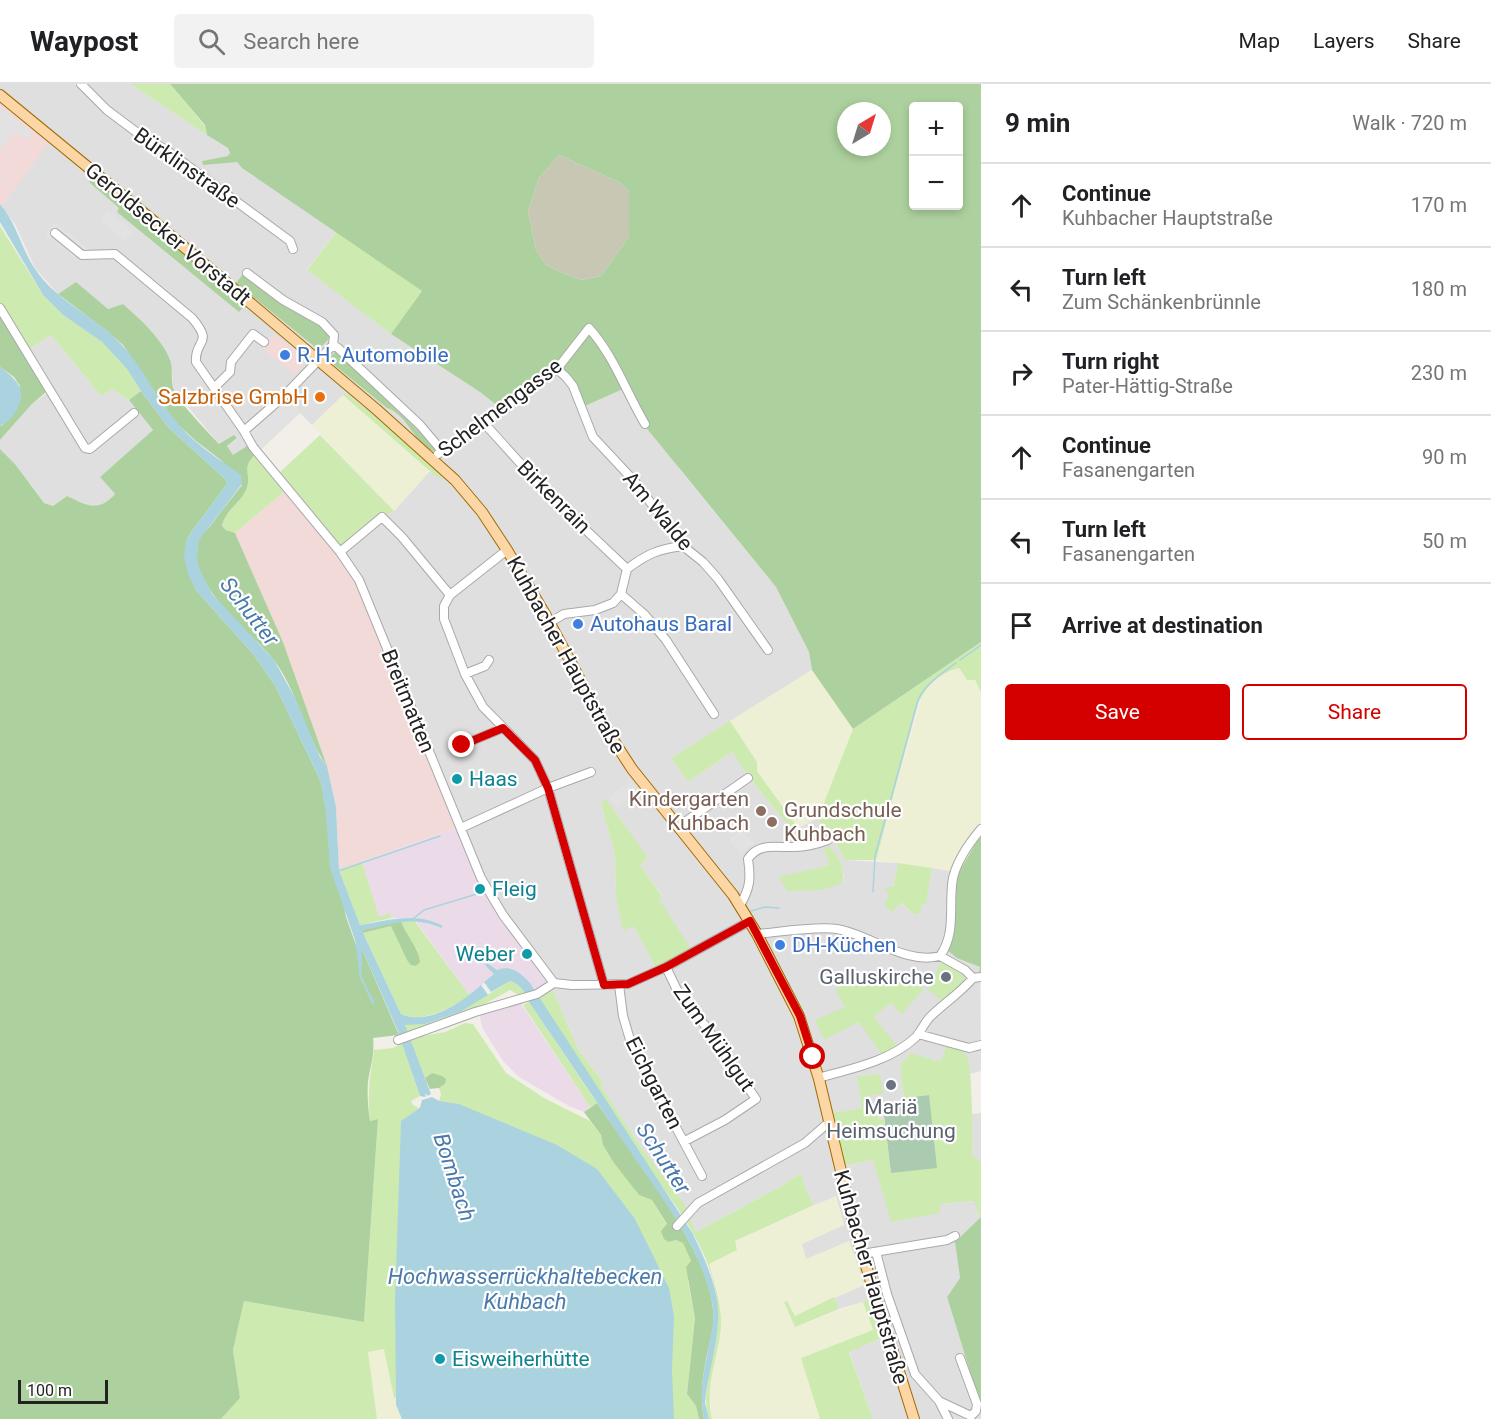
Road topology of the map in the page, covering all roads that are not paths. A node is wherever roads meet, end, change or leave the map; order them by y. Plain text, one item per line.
1 (81, 84) edge
2 (0, 95) edge
3 (55, 233) dead end
4 (293, 249) dead end
5 (247, 273) dead end
6 (0, 308) edge
7 (264, 342) dead end
8 (333, 345) junction
9 (319, 361) junction
10 (557, 369) junction
11 (214, 388) junction
12 (134, 413) dead end
13 (484, 423) junction
14 (645, 424) dead end
15 (244, 431) junction
16 (442, 451) junction
17 (432, 459) junction
18 (683, 546) junction
19 (507, 550) junction
20 (340, 552) junction
21 (627, 569) junction
22 (621, 594) junction
23 (450, 595) junction
24 (549, 623) junction
25 (768, 650) dead end
26 (489, 660) dead end
27 (465, 674) junction
28 (714, 714) dead end
29 (503, 728) junction
30 (462, 745) dead end
31 (591, 772) dead end
32 (748, 778) dead end
33 (548, 788) junction
34 (679, 826) junction
35 (461, 828) junction
36 (981, 829) edge
37 (828, 840) dead end
38 (740, 905) junction
39 (750, 921) junction
40 (757, 934) junction
41 (940, 956) junction
42 (666, 967) junction
43 (977, 977) edge
44 (554, 982) junction
45 (604, 985) junction
46 (619, 985) junction
47 (918, 1034) junction
48 (398, 1040) dead end
49 (981, 1045) edge
50 (818, 1078) junction
51 (828, 1123) junction
52 (685, 1141) junction
53 (702, 1176) dead end
54 (677, 1226) dead end
55 (955, 1236) dead end
56 (876, 1252) junction
57 (862, 1254) junction
58 (960, 1358) dead end
59 (939, 1401) junction
60 (914, 1419) edge
61 (948, 1419) edge

1 - 4 street, Bürklinstraße
2 - 9 main road, Geroldsecker Vorstadt
3 - 11 street, Breitmatten
5 - 8 street, Geroldsecker Vorstadt
6 - 12 street
7 - 11 street
8 - 9 street
8 - 16 street, Geroldsecker Vorstadt
9 - 15 street
9 - 17 main road, Geroldsecker Vorstadt
10 - 13 street, Schelmengasse
10 - 14 street, Schelmengasse
10 - 18 street, Am Walde
11 - 15 street, Breitmatten
13 - 16 street, Schelmengasse
13 - 21 street, Birkenrain
15 - 20 street, Breitmatten
16 - 17 street, Schelmengasse
17 - 19 main road, Kuhbacher Hauptstraße
18 - 21 street
18 - 25 street, Am Walde
19 - 23 street
19 - 24 main road, Kuhbacher Hauptstraße
20 - 23 street
20 - 35 street, Breitmatten
21 - 22 street
22 - 24 street
22 - 28 street
23 - 27 street
24 - 34 main road, Kuhbacher Hauptstraße
26 - 27 street
27 - 29 street
29 - 30 street
29 - 33 street
31 - 33 street
32 - 34 street
33 - 35 street
33 - 45 street
34 - 38 main road, Kuhbacher Hauptstraße
35 - 44 street, Breitmatten
36 - 41 street
37 - 38 street
38 - 39 main road, Kuhbacher Hauptstraße
39 - 40 main road, Kuhbacher Hauptstraße
39 - 42 street
40 - 41 street
40 - 50 main road, Kuhbacher Hauptstraße
41 - 43 street
42 - 46 street
42 - 52 street, Zum Mühlgut
43 - 47 street
44 - 45 street
44 - 48 street
45 - 46 street
46 - 52 street, Eichgarten
47 - 49 street
47 - 50 street
50 - 51 main road, Kuhbacher Hauptstraße
51 - 54 street
51 - 57 main road, Kuhbacher Hauptstraße
52 - 53 street, Eichgarten
55 - 56 street
56 - 57 street
56 - 59 street
57 - 60 main road, Kuhbacher Hauptstraße
58 - 59 street
59 - 61 street

